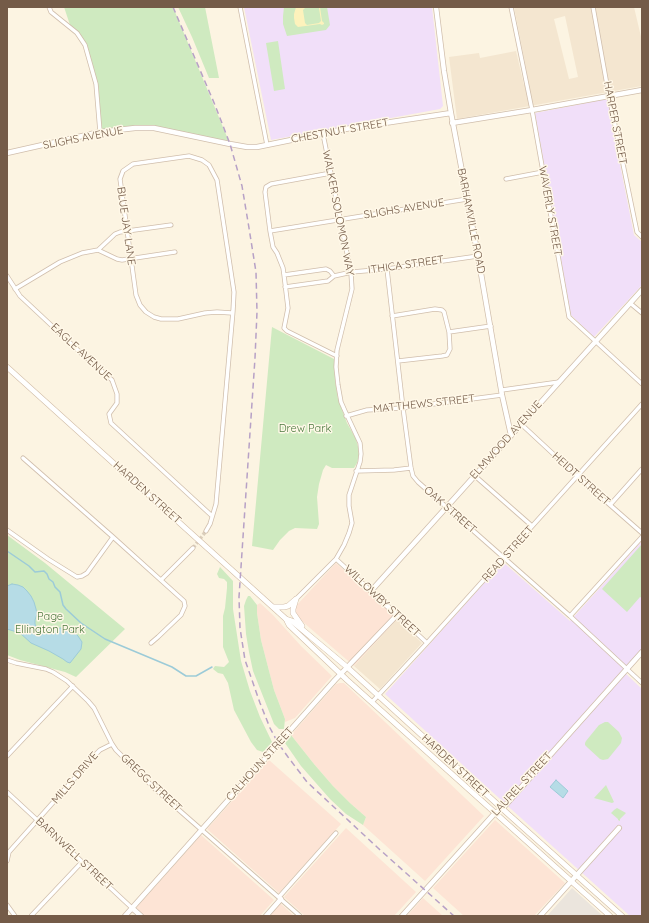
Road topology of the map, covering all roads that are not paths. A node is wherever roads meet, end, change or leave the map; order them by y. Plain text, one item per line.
1 (49, 7) edge
2 (240, 7) edge
3 (436, 7) edge
4 (511, 7) edge
5 (593, 7) edge
6 (642, 90) edge
7 (609, 96) junction
8 (532, 110) junction
9 (450, 113) junction
10 (452, 124) junction
11 (100, 132) junction
12 (323, 134) junction
13 (230, 144) joint
14 (268, 145) junction
15 (7, 153) edge
16 (543, 172) junction
17 (331, 174) junction
18 (506, 179) dead end
19 (467, 199) junction
20 (340, 220) junction
21 (171, 225) dead end
22 (127, 231) junction
23 (270, 231) junction
24 (642, 237) edge
25 (98, 250) junction
26 (175, 252) dead end
27 (478, 256) junction
28 (131, 258) junction
29 (387, 269) junction
30 (351, 272) junction
31 (284, 275) junction
32 (7, 276) edge
33 (334, 276) junction
34 (286, 287) junction
35 (16, 289) junction
36 (642, 290) edge
37 (630, 303) junction
38 (232, 313) junction
39 (642, 313) edge
40 (392, 316) junction
41 (491, 326) junction
42 (449, 332) junction
43 (595, 342) junction
44 (337, 356) junction
45 (398, 362) junction
46 (7, 367) edge
47 (559, 382) junction
48 (642, 384) edge
49 (502, 392) junction
50 (642, 404) edge
51 (403, 408) junction
52 (346, 416) junction
53 (521, 424) junction
54 (511, 435) junction
55 (23, 458) dead end
56 (411, 468) junction
57 (642, 469) edge
58 (356, 471) junction
59 (475, 476) junction
60 (577, 476) junction
61 (610, 504) junction
62 (446, 507) junction
63 (212, 516) junction
64 (532, 526) junction
65 (7, 530) edge
66 (206, 531) tunnel mouth
67 (642, 533) edge
68 (114, 537) junction
69 (642, 537) edge
70 (193, 548) tunnel mouth
71 (504, 558) junction
72 (336, 559) junction
73 (161, 580) junction
74 (371, 591) junction
75 (296, 600) junction
76 (272, 606) junction
77 (397, 615) junction
78 (570, 616) junction
79 (286, 619) junction
80 (309, 634) junction
81 (151, 643) dead end
82 (427, 643) junction
83 (642, 652) edge
84 (7, 660) edge
85 (347, 667) junction
86 (626, 669) junction
87 (340, 674) junction
88 (642, 683) edge
89 (73, 686) junction
90 (379, 695) junction
91 (372, 702) junction
92 (112, 744) junction
93 (7, 756) edge
94 (7, 792) edge
95 (502, 809) junction
96 (495, 813) junction
97 (38, 821) junction
98 (619, 828) dead end
99 (202, 830) junction
100 (336, 833) dead end
101 (8, 852) edge
102 (7, 861) edge
103 (82, 862) junction
104 (576, 876) junction
105 (571, 882) junction
106 (280, 898) junction
107 (7, 905) edge
108 (132, 908) junction
109 (15, 916) edge
110 (31, 916) edge
111 (125, 916) edge
112 (141, 916) edge
113 (266, 916) edge
114 (300, 916) edge
115 (402, 916) edge
116 (540, 916) edge
117 (610, 916) edge
118 (622, 916) edge

1 - 11 street
2 - 14 street
3 - 9 street, BARHAMVILLE ROAD
4 - 8 street, WAVERLY STREET
5 - 7 street, HARPER STREET
6 - 7 street
7 - 8 street
7 - 24 street, HARPER STREET
8 - 10 street
8 - 16 street, WAVERLY STREET
9 - 10 street, BARHAMVILLE ROAD
9 - 12 street, CHESTNUT STREET
10 - 19 street, BARHAMVILLE ROAD
11 - 13 street, SLIGHS AVENUE
11 - 15 street, SLIGHS AVENUE
12 - 14 street, CHESTNUT STREET
12 - 17 street, WALKER SOLOMON WAY
13 - 14 street, CHESTNUT STREET
16 - 18 street
16 - 43 street, WAVERLY STREET
17 - 20 street, WALKER SOLOMON WAY
17 - 23 street
19 - 20 street, SLIGHS AVENUE
19 - 27 street, BARHAMVILLE ROAD
20 - 23 street, SLIGHS AVENUE
20 - 30 street, WALKER SOLOMON WAY
21 - 22 street
22 - 25 street
22 - 28 street, BLUE JAY LANE
22 - 38 street, BLUE JAY LANE
23 - 31 street
25 - 28 street
25 - 35 street
26 - 28 street
27 - 29 street, ITHICA STREET
27 - 41 street, BARHAMVILLE ROAD
28 - 38 street, BLUE JAY LANE
29 - 30 street, ITHICA STREET
29 - 40 street, OAK STREET
30 - 33 street, ITHICA STREET
30 - 44 street, WALKER SOLOMON WAY
31 - 33 street, ITHICA STREET
31 - 34 street
32 - 35 street, EAGLE AVENUE
33 - 34 street, ITHICA STREET
34 - 44 street
35 - 63 street, EAGLE AVENUE
36 - 37 street, ELMWOOD AVENUE
37 - 39 street
37 - 43 street, ELMWOOD AVENUE
38 - 63 street, BLUE JAY LANE
40 - 42 street
40 - 45 street, OAK STREET
41 - 42 street
41 - 49 street, BARHAMVILLE ROAD
42 - 45 street
43 - 47 street, ELMWOOD AVENUE
43 - 48 street, WAVERLY STREET
44 - 52 street, WALKER SOLOMON WAY
45 - 51 street, OAK STREET
46 - 76 main road, HARDEN STREET
47 - 49 street, MATTHEWS STREET
47 - 53 street, ELMWOOD AVENUE
49 - 51 street, MATTHEWS STREET
49 - 54 street, BARHAMVILLE ROAD
50 - 60 street, READ STREET
51 - 52 street, MATTHEWS STREET
51 - 56 street, OAK STREET
52 - 58 street, WALKER SOLOMON WAY
53 - 54 street, ELMWOOD AVENUE
53 - 60 street, HEIDT STREET
54 - 59 street, ELMWOOD AVENUE
55 - 68 street
56 - 58 street
56 - 62 street, OAK STREET
57 - 61 street
58 - 72 street, WALKER SOLOMON WAY
59 - 62 street, ELMWOOD AVENUE
59 - 64 street
60 - 61 street, HEIDT STREET
60 - 64 street, READ STREET
61 - 67 street, HEIDT STREET
62 - 71 street, OAK STREET
62 - 74 street, ELMWOOD AVENUE
63 - 66 street, BLUE JAY LANE
64 - 71 street, READ STREET
65 - 68 street
68 - 73 street
69 - 78 street
70 - 73 street
71 - 78 street, OAK STREET
71 - 82 street, READ STREET
72 - 74 street, WILLOWBY STREET
72 - 75 street, WALKER SOLOMON WAY
73 - 81 street
74 - 77 street, WILLOWBY STREET
75 - 76 main road
75 - 80 main road
76 - 79 main road, HARDEN STREET
77 - 82 street, WILLOWBY STREET
77 - 85 street, CALHOUN STREET
78 - 86 street, OAK STREET
79 - 80 main road, HARDEN STREET
79 - 87 main road, HARDEN STREET
80 - 85 main road, HARDEN STREET
82 - 90 street, READ STREET
83 - 86 street, LAUREL STREET
84 - 89 street, GREGG STREET
85 - 87 street, CALHOUN STREET
85 - 90 main road, HARDEN STREET
86 - 88 street, OAK STREET
86 - 95 street, LAUREL STREET
87 - 91 main road, HARDEN STREET
87 - 99 street, CALHOUN STREET
89 - 92 street, GREGG STREET
89 - 93 street
90 - 91 street, READ STREET
90 - 95 main road, HARDEN STREET
91 - 96 main road, HARDEN STREET
92 - 97 street, MILLS DRIVE
92 - 99 street, GREGG STREET
94 - 97 street, BARNWELL STREET
95 - 96 street, LAUREL STREET
95 - 104 main road, HARDEN STREET
96 - 105 main road, HARDEN STREET
96 - 115 street, LAUREL STREET
97 - 101 street, MILLS DRIVE
97 - 103 street, BARNWELL STREET
98 - 104 street
99 - 106 street, GREGG STREET
99 - 108 street, CALHOUN STREET
100 - 106 street
101 - 102 street, MILLS DRIVE
103 - 108 street, BARNWELL STREET
103 - 110 street
104 - 105 street
104 - 118 main road, HARDEN STREET
105 - 116 street
105 - 117 main road, HARDEN STREET
106 - 113 street
106 - 114 street, GREGG STREET
107 - 109 street
108 - 111 street, CALHOUN STREET
108 - 112 street, BARNWELL STREET

